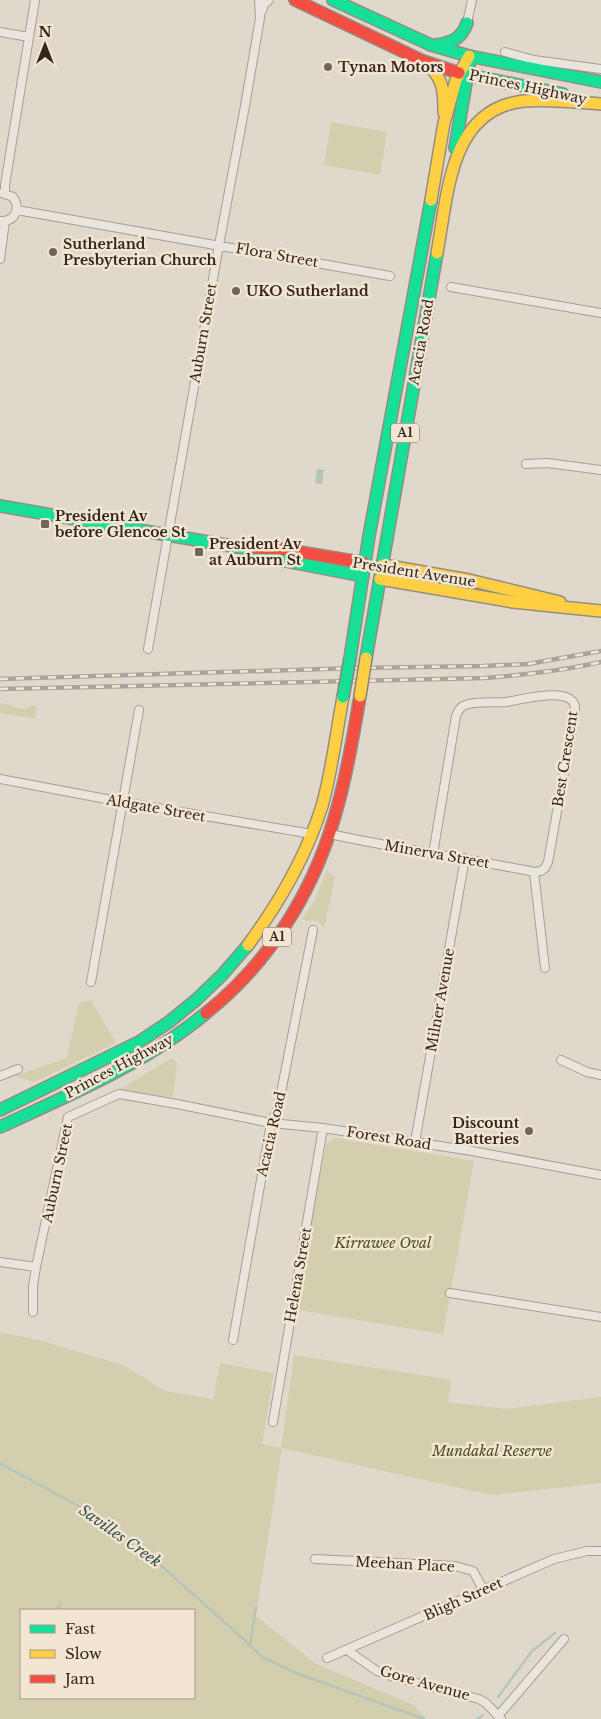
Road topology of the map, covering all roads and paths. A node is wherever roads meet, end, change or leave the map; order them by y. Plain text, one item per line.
1 (35, 0) edge
2 (259, 0) edge
3 (269, 0) edge
4 (296, 0) edge
5 (333, 0) edge
6 (472, 0) edge
7 (260, 18) junction
8 (467, 23) joint
9 (0, 32) edge
10 (29, 37) junction
11 (431, 46) junction
12 (505, 52) dead end
13 (469, 56) junction
14 (423, 61) junction
15 (601, 69) edge
16 (463, 74) junction
17 (601, 82) edge
18 (601, 103) edge
19 (444, 123) junction
20 (451, 176) junction
21 (2, 194) edge
22 (17, 210) junction
23 (2, 221) edge
24 (219, 245) junction
25 (0, 259) edge
26 (390, 276) dead end
27 (451, 287) dead end
28 (601, 313) edge
29 (526, 464) dead end
30 (601, 470) edge
31 (0, 506) edge
32 (168, 535) junction
33 (243, 548) junction
34 (365, 563) junction
35 (383, 565) junction
36 (363, 576) junction
37 (380, 579) junction
38 (583, 608) junction
39 (601, 611) edge
40 (148, 649) dead end
41 (360, 696) joint
42 (343, 697) joint
43 (138, 710) dead end
44 (0, 780) edge
45 (122, 802) junction
46 (312, 834) junction
47 (330, 834) junction
48 (433, 854) junction
49 (465, 858) junction
50 (544, 869) joint
51 (534, 872) junction
52 (313, 930) dead end
53 (545, 968) dead end
54 (91, 982) dead end
55 (561, 1060) dead end
56 (18, 1069) dead end
57 (601, 1075) edge
58 (0, 1076) edge
59 (177, 1104) joint
60 (0, 1110) edge
61 (270, 1123) junction
62 (0, 1127) edge
63 (323, 1128) junction
64 (415, 1142) junction
65 (601, 1175) edge
66 (0, 1262) edge
67 (36, 1267) junction
68 (450, 1293) dead end
69 (33, 1312) dead end
70 (601, 1317) edge
71 (232, 1340) dead end
72 (273, 1422) dead end
73 (601, 1551) edge
74 (315, 1559) dead end
75 (483, 1589) junction
76 (564, 1639) dead end
77 (347, 1650) junction
78 (327, 1658) dead end
79 (500, 1718) edge

1 - 10 street
2 - 7 street, Auburn Street
3 - 7 street, Auburn Street
4 - 14 main road
5 - 11 main road, Princes Highway
6 - 8 street
7 - 24 street, Auburn Street
8 - 11 main road
9 - 10 street
10 - 21 street
11 - 13 main road, Princes Highway
12 - 15 street, Princes Highway
13 - 16 main road
13 - 17 main road, Princes Highway
14 - 16 main road, Princes Highway
14 - 19 main road
16 - 18 main road, Princes Highway
16 - 19 main road, Acacia Road / A1
16 - 20 main road, A1
18 - 20 main road, Acacia Road / A1
19 - 34 main road, Acacia Road / A1
20 - 35 main road, Acacia Road / A1
21 - 22 street
22 - 23 street
22 - 24 street, Flora Street
23 - 25 street
24 - 26 street, Flora Street
24 - 32 street, Auburn Street
27 - 28 street
29 - 30 street
31 - 32 main road, President Avenue
32 - 33 main road, President Avenue
32 - 40 street, Auburn Street
33 - 34 main road, President Avenue
33 - 36 main road, President Avenue
34 - 35 main road, President Avenue
34 - 36 main road, Acacia Road / A1
35 - 37 main road, Acacia Road / A1
35 - 38 main road, President Avenue
36 - 37 main road, President Avenue
36 - 42 main road, Acacia Road / A1, bridge
37 - 38 main road, President Avenue
37 - 41 main road, Acacia Road / A1, bridge
38 - 39 main road, President Avenue
41 - 47 main road, Princes Highway / A1
42 - 46 main road, Princes Highway / A1
43 - 45 street
44 - 45 street, Aldgate Street
45 - 46 street, Aldgate Street
45 - 54 street
46 - 60 main road, Princes Highway / A1
47 - 48 street, Minerva Street
47 - 62 main road, Princes Highway / A1
48 - 49 street, Minerva Street
48 - 50 street, Best Crescent
49 - 51 street, Minerva Street
49 - 64 street, Milner Avenue
50 - 51 street, Minerva Street
51 - 53 street
52 - 61 street, Acacia Road
55 - 57 street
56 - 58 street
59 - 61 street, Forest Road
59 - 67 street, Auburn Street
61 - 63 street, Forest Road
61 - 71 street, Acacia Road
63 - 64 street, Forest Road
63 - 72 street, Helena Street
64 - 65 street, Forest Road
66 - 67 street
67 - 69 street, Auburn Street
68 - 70 street
73 - 75 street, Bligh Street
74 - 75 street, Meehan Place
75 - 77 street, Bligh Street
76 - 79 street
77 - 78 street, Bligh Street
77 - 79 street, Gore Avenue

